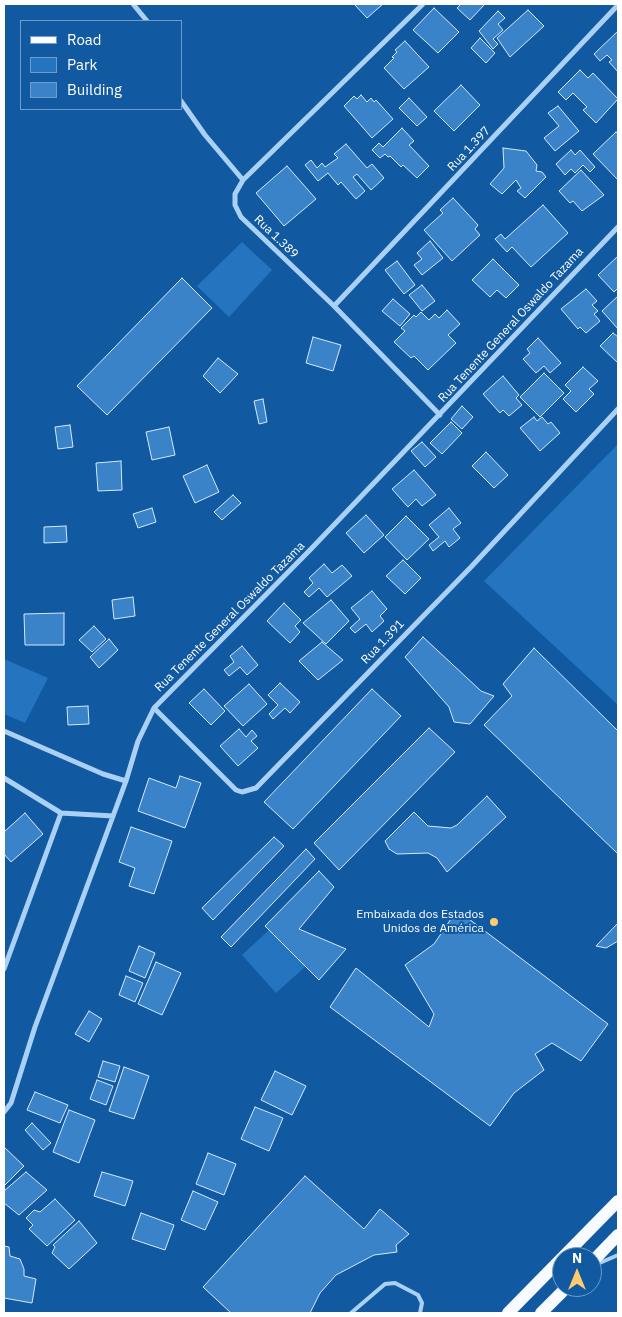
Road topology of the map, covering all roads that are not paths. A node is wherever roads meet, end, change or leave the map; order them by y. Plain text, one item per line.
1 (133, 4) edge
2 (423, 4) edge
3 (618, 5) edge
4 (146, 20) edge
5 (182, 103) edge
6 (243, 180) junction
7 (618, 227) edge
8 (334, 306) junction
9 (618, 409) edge
10 (440, 415) junction
11 (154, 708) junction
12 (4, 731) edge
13 (4, 778) edge
14 (126, 781) junction
15 (61, 813) junction
16 (113, 816) junction
17 (4, 969) edge
18 (4, 1112) edge
19 (618, 1200) edge
20 (618, 1235) edge
21 (573, 1247) edge
22 (602, 1252) edge
23 (618, 1256) edge
24 (602, 1262) edge
25 (552, 1269) edge
26 (557, 1297) edge
27 (351, 1313) edge
28 (420, 1313) edge
29 (508, 1313) edge
30 (541, 1313) edge

1 - 4 street
2 - 6 street, Rua 1.389
3 - 8 street, Rua 1.397
5 - 6 street
6 - 8 street, Rua 1.389
7 - 10 street, Rua Tenente General Oswaldo Tazama
8 - 10 street, Rua 1.389
9 - 11 street, Rua 1.391
10 - 11 street, Rua Tenente General Oswaldo Tazama
11 - 14 street, Rua Tenente General Oswaldo Tazama
12 - 14 street
13 - 15 street
14 - 16 street, Rua Tenente General Oswaldo Tazama
15 - 16 street
15 - 17 street
16 - 18 street, Rua Tenente General Oswaldo Tazama
19 - 21 main road
20 - 22 main road
23 - 24 lane
25 - 29 main road
26 - 30 main road
27 - 28 lane

